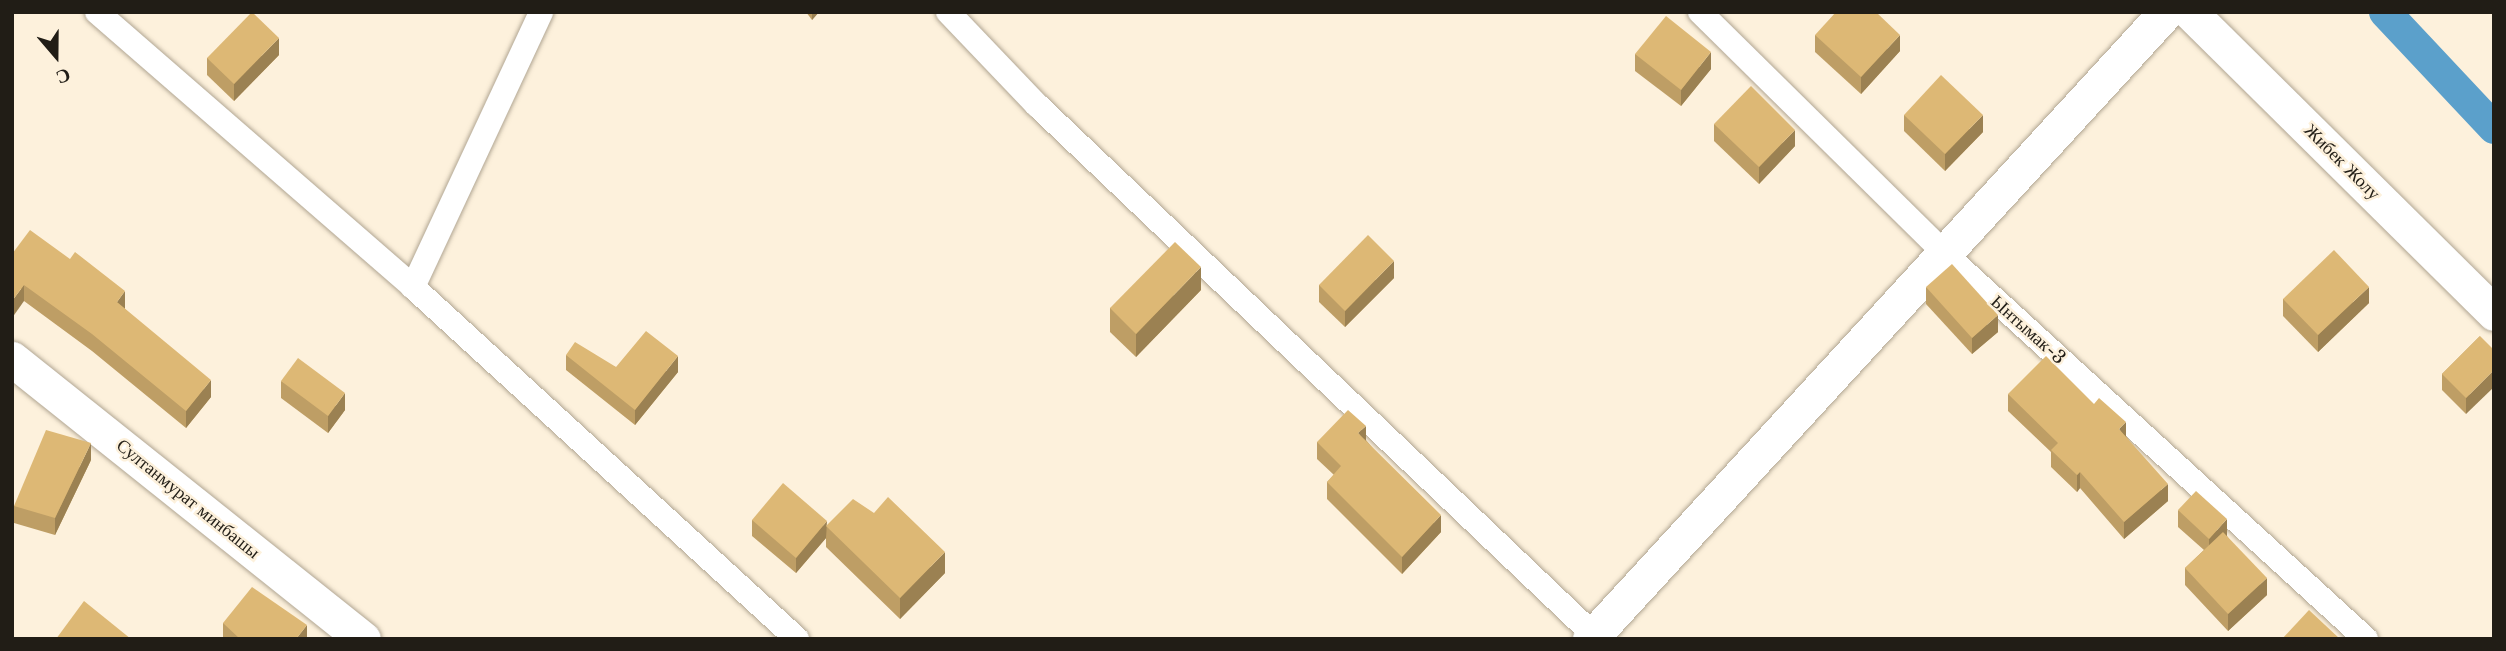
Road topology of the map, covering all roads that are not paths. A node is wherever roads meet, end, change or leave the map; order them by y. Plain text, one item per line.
1 (97, 12) edge
2 (541, 12) edge
3 (948, 12) edge
4 (1700, 12) edge
5 (2166, 12) edge
6 (2190, 12) edge
7 (1944, 253) junction
8 (414, 287) junction
9 (2494, 313) edge
10 (12, 359) edge
11 (1594, 637) edge
12 (363, 639) edge
13 (797, 639) edge
14 (2366, 639) edge

1 - 8 street
2 - 8 street
3 - 11 street
4 - 7 street, Ынтымак-3
5 - 7 street
6 - 9 street, Жибек Жолу
7 - 11 street
7 - 14 street, Ынтымак-3
8 - 13 street
10 - 12 street, Султанмурат минбашы

